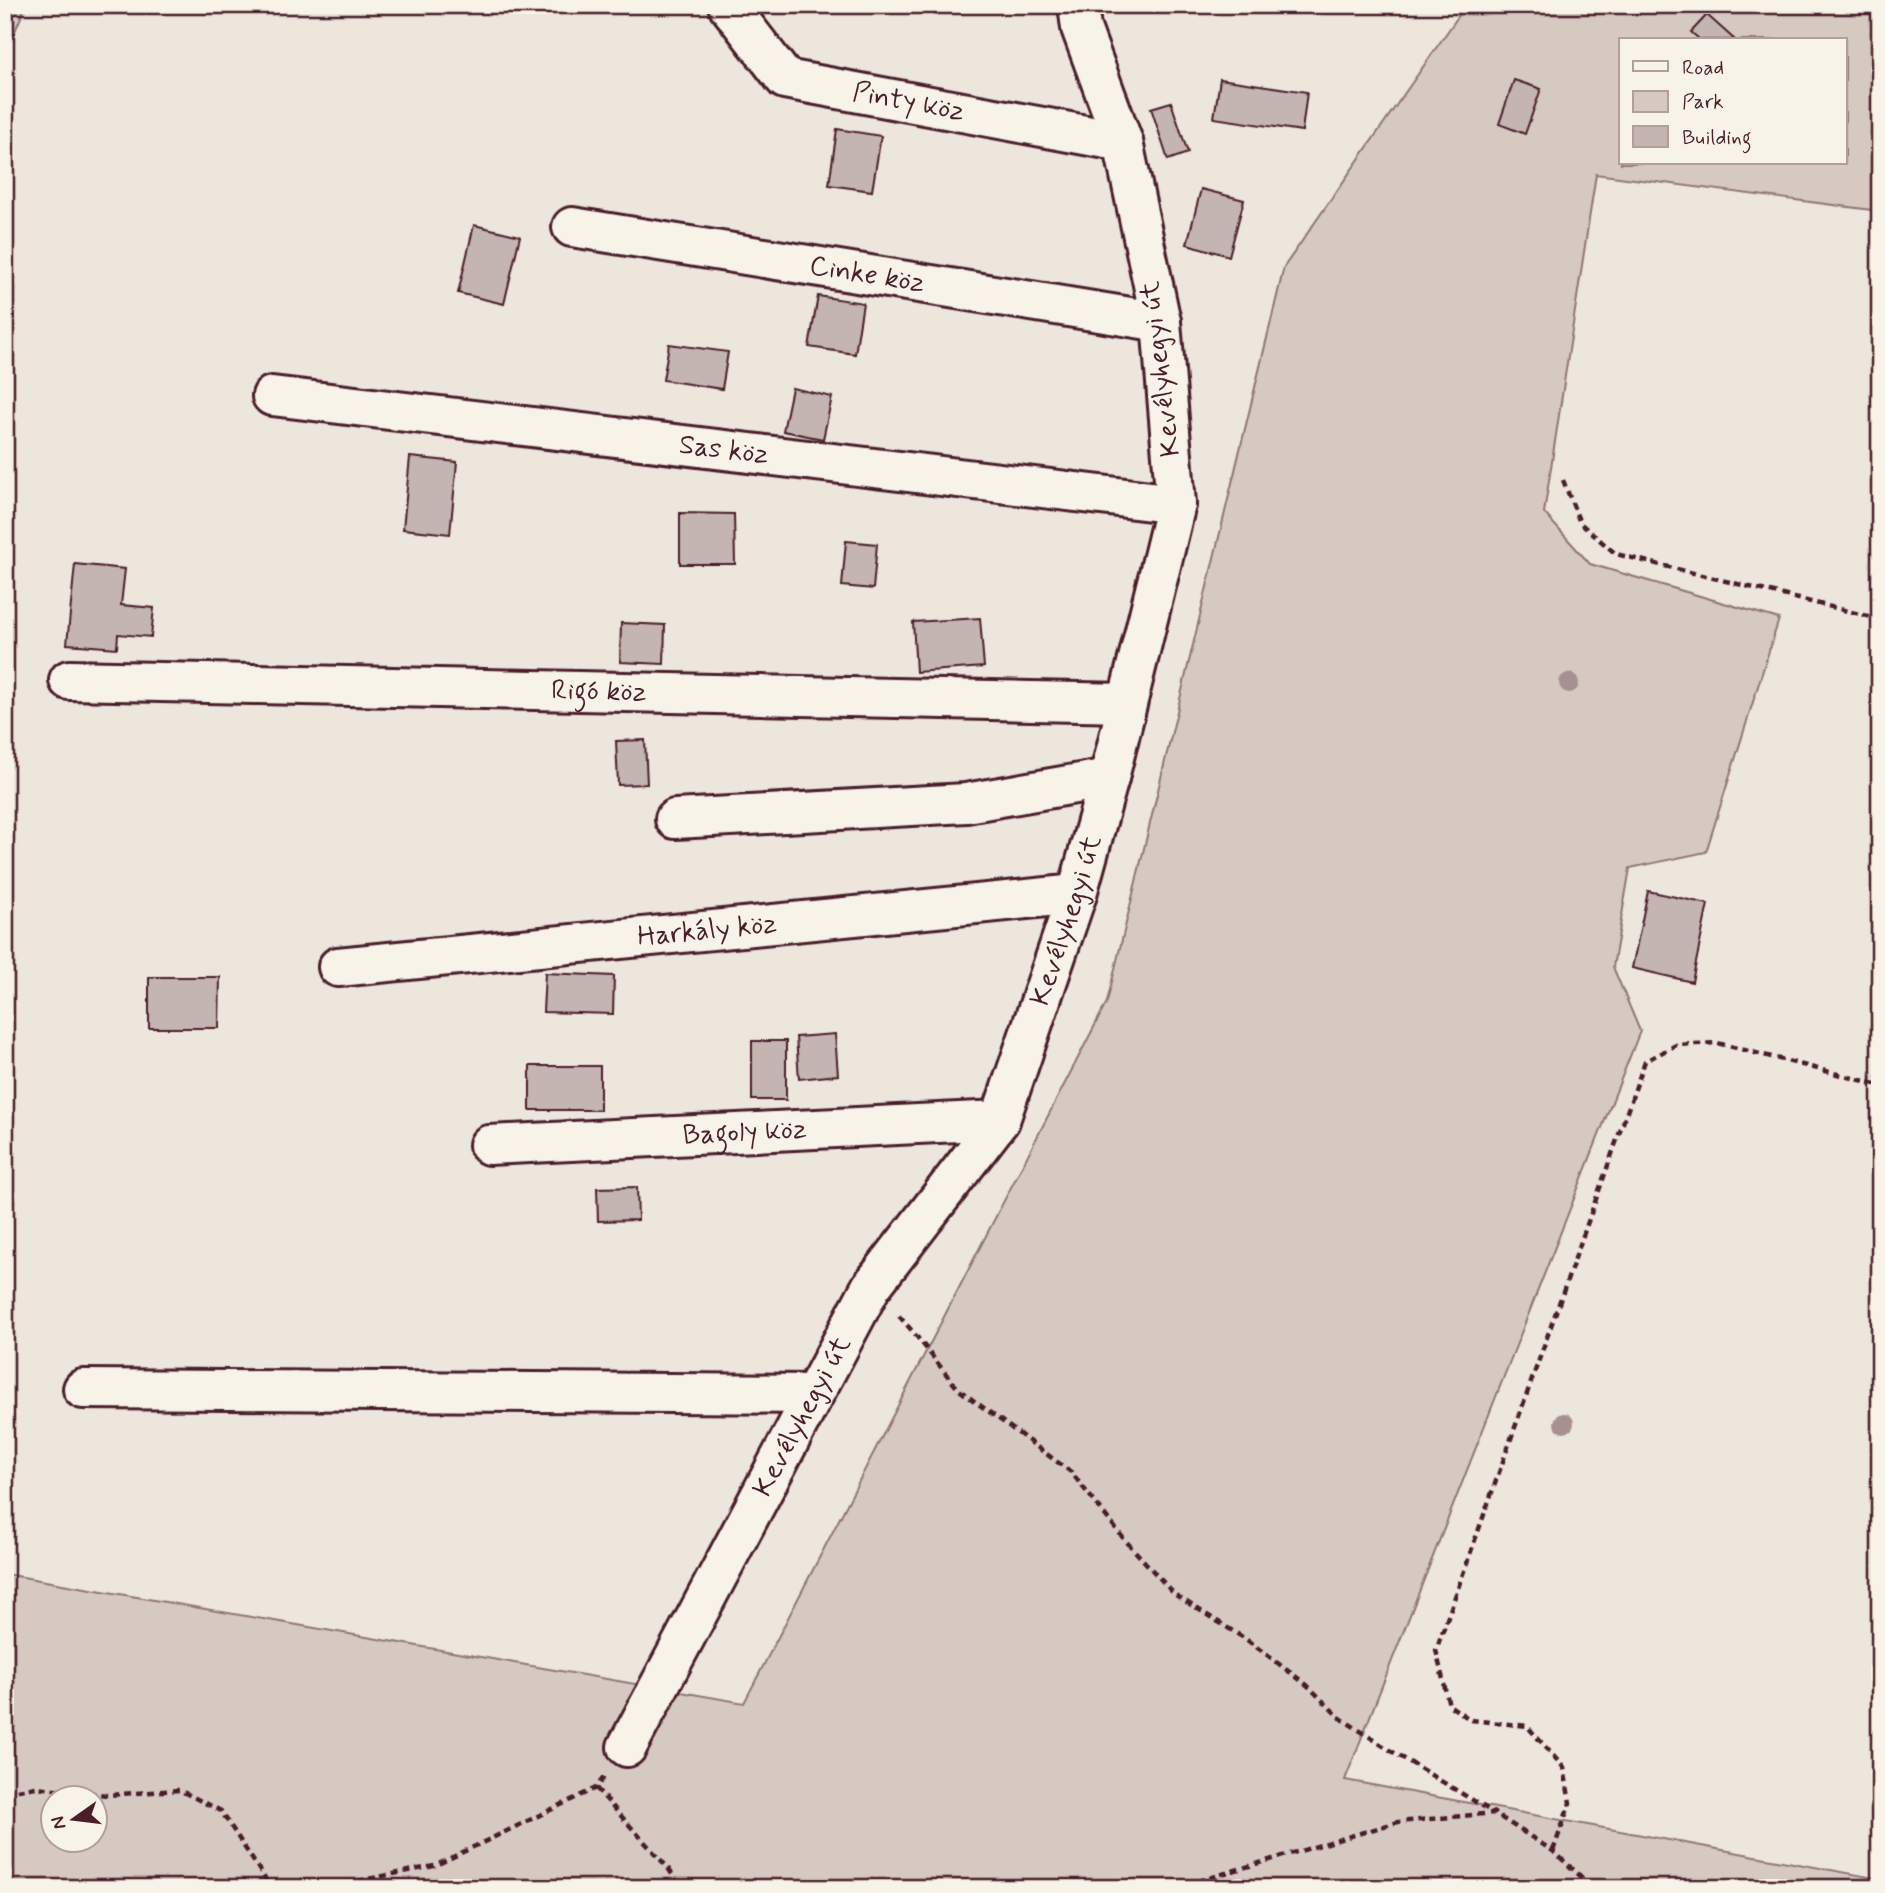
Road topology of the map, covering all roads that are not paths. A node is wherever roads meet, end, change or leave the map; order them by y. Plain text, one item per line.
1 (728, 5) edge
2 (1078, 5) edge
3 (1123, 142) junction
4 (572, 227) dead end
5 (1161, 322) junction
6 (272, 396) dead end
7 (1176, 503) junction
8 (69, 680) dead end
9 (1127, 703) junction
10 (1109, 778) junction
11 (675, 819) dead end
12 (1077, 894) junction
13 (338, 967) dead end
14 (1000, 1120) junction
15 (489, 1145) dead end
16 (83, 1390) dead end
17 (813, 1394) junction
18 (627, 1747) road end

1 - 3 street, Pinty köz
2 - 3 street, Kevélyhegyi út
3 - 5 street, Kevélyhegyi út
4 - 5 street, Cinke köz
5 - 7 street, Kevélyhegyi út
6 - 7 street, Sas köz
7 - 9 street, Kevélyhegyi út
8 - 9 street, Rigó köz
9 - 10 street, Kevélyhegyi út
10 - 11 street
10 - 12 street, Kevélyhegyi út
12 - 13 street, Harkály köz
12 - 14 street, Kevélyhegyi út
14 - 15 street, Bagoly köz
14 - 17 street, Kevélyhegyi út
16 - 17 street
17 - 18 street, Kevélyhegyi út

